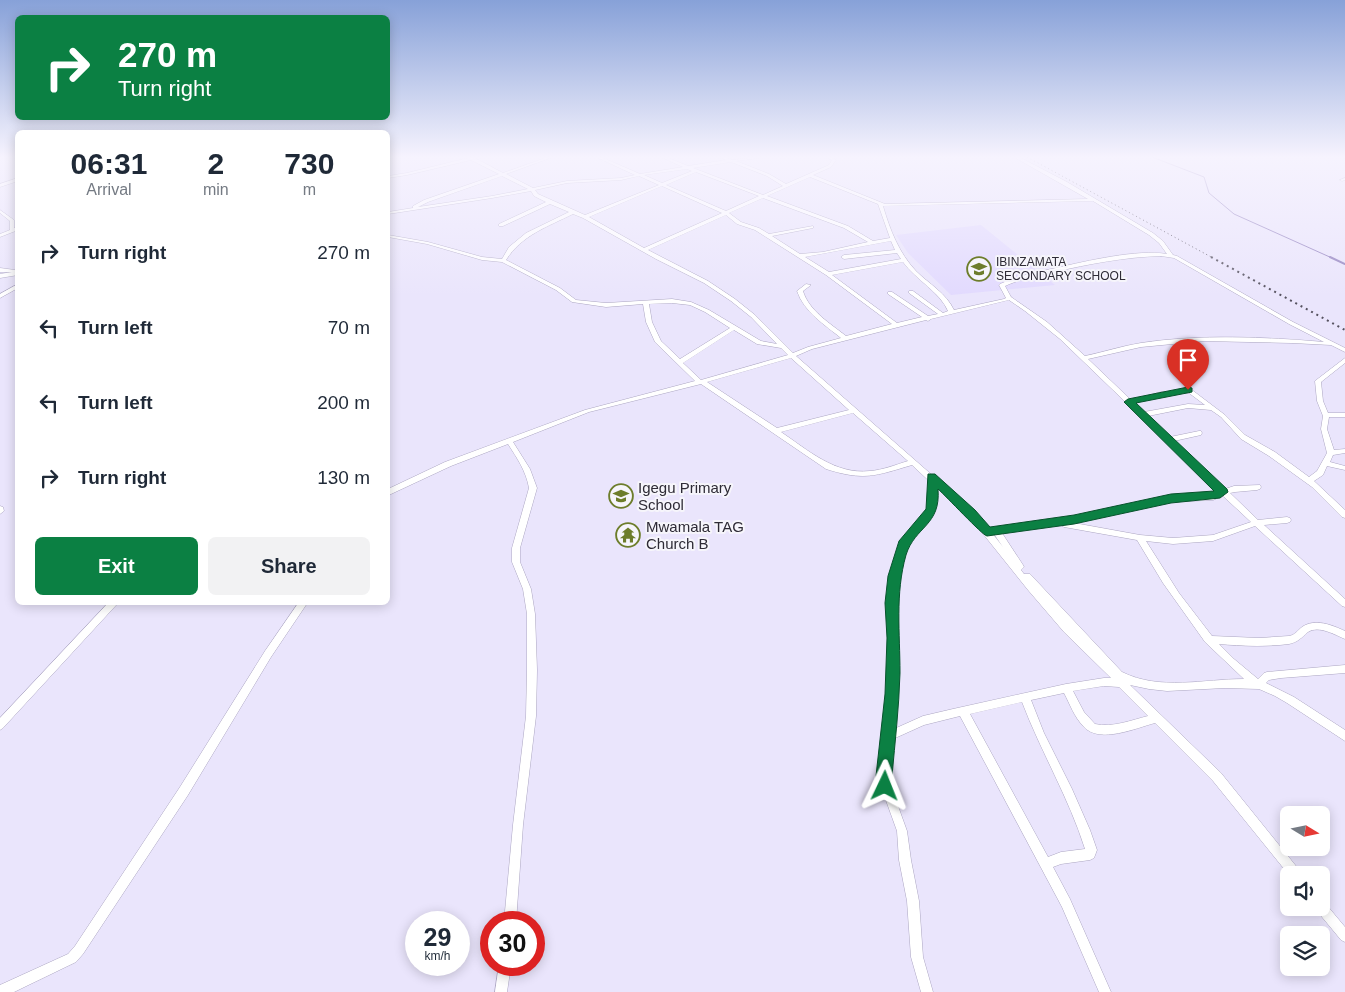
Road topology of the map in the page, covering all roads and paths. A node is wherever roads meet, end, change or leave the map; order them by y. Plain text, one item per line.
1 (422, 203) edge
2 (450, 203) edge
3 (547, 203) edge
4 (553, 203) edge
5 (616, 203) edge
6 (705, 203) edge
7 (747, 203) edge
8 (783, 203) edge
9 (973, 203) edge
10 (1099, 203) edge
11 (880, 204) joint
12 (411, 209) junction
13 (0, 211) edge
14 (573, 212) junction
15 (390, 213) edge
16 (726, 213) junction
17 (585, 216) junction
18 (9, 217) junction
19 (0, 219) edge
20 (501, 225) dead end
21 (811, 227) dead end
22 (15, 229) edge
23 (12, 230) junction
24 (0, 236) edge
25 (390, 236) edge
26 (766, 236) junction
27 (892, 239) junction
28 (872, 242) junction
29 (644, 250) junction
30 (836, 251) junction
31 (899, 251) junction
32 (799, 256) junction
33 (1171, 256) junction
34 (844, 258) junction
35 (905, 260) junction
36 (503, 261) junction
37 (857, 269) junction
38 (0, 270) edge
39 (15, 272) edge
40 (15, 273) edge
41 (828, 274) junction
42 (0, 276) edge
43 (808, 285) dead end
44 (15, 287) edge
45 (911, 292) dead end
46 (890, 293) dead end
47 (0, 296) edge
48 (1009, 298) junction
49 (646, 303) junction
50 (927, 304) junction
51 (912, 308) junction
52 (952, 313) junction
53 (943, 315) junction
54 (928, 319) junction
55 (896, 325) junction
56 (734, 328) junction
57 (846, 339) junction
58 (1335, 345) junction
59 (784, 347) junction
60 (1345, 350) edge
61 (792, 356) junction
62 (1083, 358) junction
63 (1345, 360) edge
64 (680, 362) junction
65 (701, 382) junction
66 (1128, 402) junction
67 (1213, 408) junction
68 (855, 410) junction
69 (1325, 414) junction
70 (1142, 415) junction
71 (1345, 416) edge
72 (775, 430) junction
73 (1199, 433) dead end
74 (1168, 440) junction
75 (510, 442) junction
76 (1345, 451) edge
77 (1331, 453) junction
78 (914, 462) junction
79 (1325, 463) junction
80 (1345, 468) edge
81 (932, 477) junction
82 (1309, 481) junction
83 (1258, 487) dead end
84 (390, 491) edge
85 (1223, 492) junction
86 (1345, 515) edge
87 (1287, 520) dead end
88 (1056, 522) junction
89 (1256, 523) junction
90 (992, 531) junction
91 (1140, 538) junction
92 (1341, 596) edge
93 (1345, 604) edge
94 (112, 605) edge
95 (302, 605) edge
96 (1345, 635) edge
97 (1208, 640) junction
98 (1345, 669) edge
99 (1119, 683) junction
100 (1258, 685) junction
101 (1066, 688) junction
102 (1025, 697) junction
103 (963, 711) junction
104 (1157, 718) junction
105 (0, 725) edge
106 (888, 736) junction
107 (1345, 736) edge
108 (1045, 864) junction
109 (1289, 866) edge
110 (511, 911) edge
111 (1328, 916) edge
112 (1345, 936) edge
113 (503, 976) edge
114 (0, 992) edge
115 (501, 992) edge
116 (927, 992) edge
117 (1105, 992) edge

1 - 12 street
2 - 12 street
3 - 20 street
4 - 14 street
5 - 17 street
6 - 16 street
7 - 16 street
8 - 28 street
9 - 11 street
10 - 33 street
11 - 27 street
12 - 15 street
13 - 18 street
14 - 17 street
14 - 36 street
16 - 26 street
16 - 29 street
17 - 29 street
18 - 19 street
18 - 23 street
21 - 26 street
22 - 23 street
23 - 24 street
25 - 36 street
26 - 32 street
27 - 28 street
27 - 31 street
28 - 30 street
29 - 59 street
30 - 32 street
30 - 34 street
31 - 34 street
31 - 35 street
32 - 41 street
33 - 48 street
33 - 58 street
34 - 37 street
35 - 37 street
35 - 52 street
36 - 49 street
37 - 41 street
38 - 39 street
40 - 42 street
41 - 55 street
43 - 57 street
44 - 47 street
45 - 50 street
46 - 51 street
48 - 52 street
48 - 62 street
49 - 56 street
49 - 64 street
50 - 51 street
50 - 53 street
51 - 54 street
52 - 53 street
53 - 54 street
54 - 55 street
55 - 57 street
56 - 59 street
56 - 64 street
57 - 61 street
58 - 60 street
58 - 62 street
59 - 61 street
61 - 65 street
61 - 68 street
62 - 66 street
63 - 69 street
64 - 65 street
65 - 72 street
65 - 75 street
66 - 67 street
66 - 70 street
67 - 70 street
67 - 82 street
68 - 72 street
68 - 78 street
69 - 71 street
69 - 77 street
70 - 74 street
72 - 78 street
73 - 74 street
74 - 85 street
75 - 84 street
75 - 110 street
76 - 77 street
77 - 79 street
78 - 81 street
79 - 80 street
79 - 82 street
81 - 90 street
81 - 106 street
82 - 86 street
83 - 85 street
85 - 88 street
85 - 89 street
87 - 89 street
88 - 90 street
88 - 91 street
89 - 91 street
89 - 92 street
90 - 99 street
90 - 100 street
91 - 97 street
92 - 93 street
94 - 105 street
95 - 114 street
96 - 97 street
97 - 100 street
98 - 100 street
99 - 101 street
99 - 104 street
100 - 107 street
101 - 102 street
101 - 104 street
102 - 103 street
102 - 108 street
103 - 106 street
103 - 108 street
104 - 109 street
106 - 116 street
108 - 117 street
111 - 112 street
113 - 115 street

